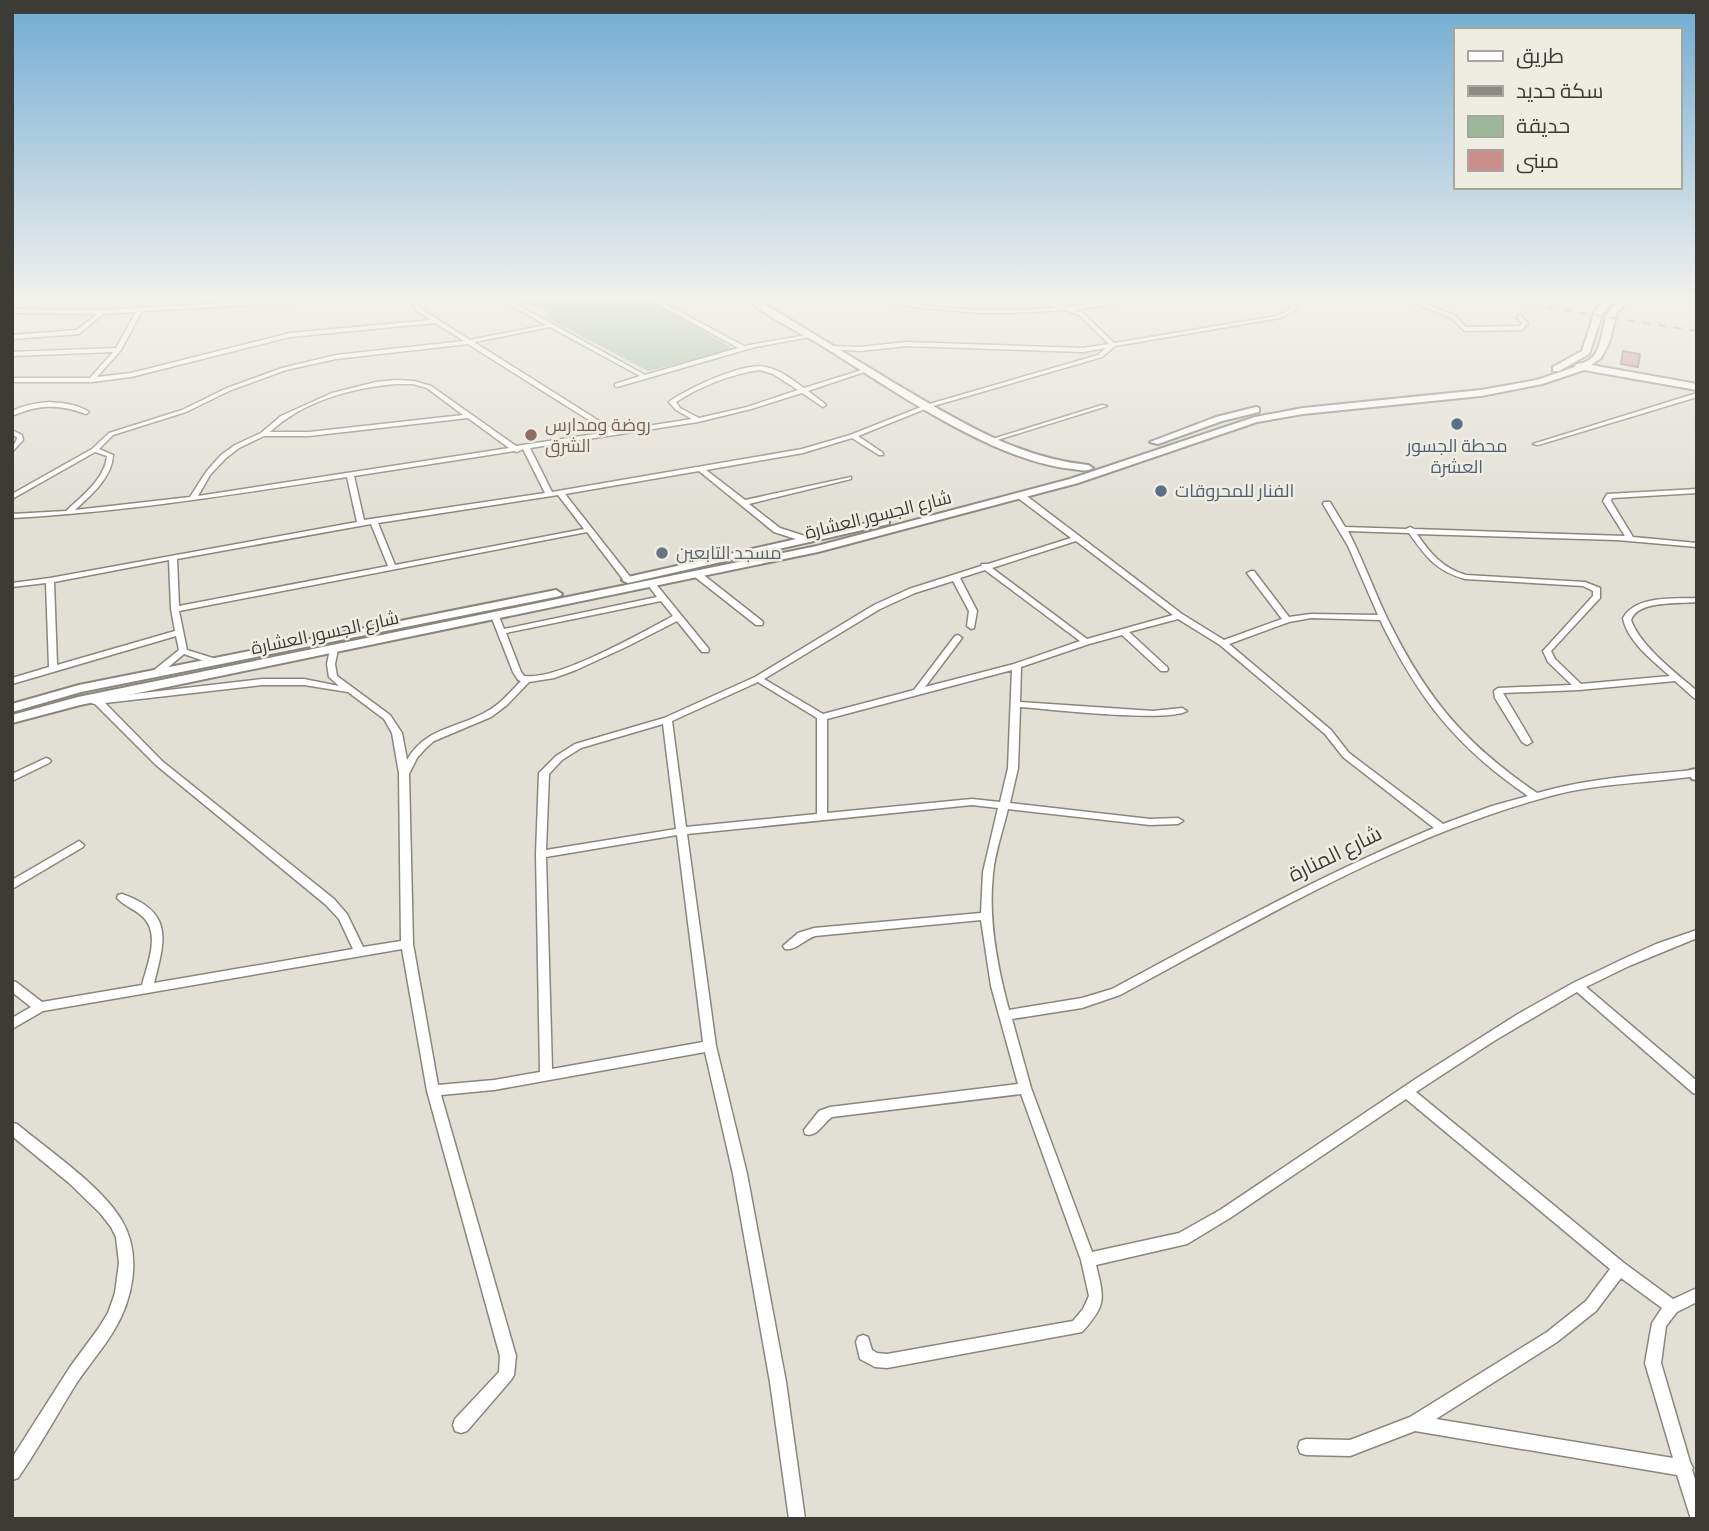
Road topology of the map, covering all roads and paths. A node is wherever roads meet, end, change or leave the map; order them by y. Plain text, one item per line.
1 (100, 371) edge
2 (151, 371) edge
3 (280, 371) edge
4 (515, 371) edge
5 (633, 371) edge
6 (658, 371) edge
7 (743, 371) edge
8 (773, 371) edge
9 (863, 371) edge
10 (869, 371) edge
11 (1047, 371) edge
12 (1550, 371) edge
13 (1568, 371) edge
14 (1610, 371) edge
15 (1620, 371) edge
16 (1563, 375) junction
17 (1625, 375) junction
18 (642, 376) junction
19 (12, 380) edge
20 (92, 380) junction
21 (617, 385) dead end
22 (1697, 385) edge
23 (802, 391) junction
24 (1697, 396) edge
25 (823, 405) dead end
26 (1104, 405) dead end
27 (928, 406) junction
28 (86, 412) dead end
29 (12, 414) edge
30 (468, 416) junction
31 (698, 421) junction
32 (12, 432) edge
33 (263, 434) junction
34 (615, 434) junction
35 (853, 436) junction
36 (992, 440) junction
37 (1536, 444) dead end
38 (526, 448) junction
39 (12, 450) edge
40 (94, 450) junction
41 (517, 450) junction
42 (881, 454) dead end
43 (1046, 461) junction
44 (1088, 468) junction
45 (701, 469) junction
46 (350, 475) junction
47 (1059, 477) junction
48 (849, 478) dead end
49 (1697, 491) edge
50 (560, 493) junction
51 (550, 495) junction
52 (1021, 496) junction
53 (12, 497) edge
54 (193, 499) junction
55 (743, 503) junction
56 (1326, 504) dead end
57 (965, 507) junction
58 (68, 513) junction
59 (12, 516) edge
60 (374, 522) junction
61 (361, 523) junction
62 (1345, 529) junction
63 (1410, 529) junction
64 (588, 530) junction
65 (1078, 538) junction
66 (1630, 539) junction
67 (808, 540) junction
68 (1697, 545) edge
69 (173, 557) junction
70 (985, 566) junction
71 (392, 567) junction
72 (1251, 573) dead end
73 (698, 575) junction
74 (955, 577) junction
75 (50, 580) junction
76 (628, 580) junction
77 (652, 584) junction
78 (12, 585) edge
79 (662, 598) junction
80 (1697, 600) edge
81 (174, 609) junction
82 (495, 616) junction
83 (1179, 616) junction
84 (678, 617) junction
85 (1382, 618) junction
86 (1287, 620) junction
87 (759, 623) dead end
88 (971, 626) dead end
89 (179, 632) junction
90 (501, 632) junction
91 (1125, 633) junction
92 (958, 638) dead end
93 (1086, 642) junction
94 (1223, 643) junction
95 (334, 649) junction
96 (705, 650) dead end
97 (183, 651) junction
98 (213, 661) junction
99 (1017, 666) junction
100 (53, 668) junction
101 (1164, 669) dead end
102 (156, 673) junction
103 (1678, 678) junction
104 (758, 680) junction
105 (12, 681) edge
106 (526, 681) junction
107 (1579, 687) junction
108 (351, 691) junction
109 (918, 691) junction
110 (1697, 695) edge
111 (78, 701) junction
112 (98, 701) junction
113 (1017, 704) junction
114 (12, 708) edge
115 (1182, 711) dead end
116 (822, 717) junction
117 (12, 719) edge
118 (667, 720) junction
119 (1527, 742) dead end
120 (46, 761) dead end
121 (404, 774) junction
122 (1696, 774) edge
123 (12, 778) edge
124 (1536, 797) junction
125 (1005, 804) junction
126 (822, 816) junction
127 (1178, 821) dead end
128 (1441, 828) junction
129 (682, 831) junction
130 (79, 845) dead end
131 (541, 854) junction
132 (12, 885) edge
133 (122, 898) dead end
134 (986, 916) junction
135 (1697, 934) edge
136 (407, 944) junction
137 (789, 946) dead end
138 (360, 952) junction
139 (12, 985) edge
140 (1577, 986) junction
141 (147, 988) junction
142 (40, 1007) junction
143 (1006, 1015) junction
144 (12, 1024) edge
145 (710, 1046) junction
146 (546, 1074) junction
147 (1026, 1088) junction
148 (1697, 1089) edge
149 (433, 1090) junction
150 (1407, 1092) junction
151 (12, 1128) edge
152 (810, 1130) dead end
153 (1088, 1260) junction
154 (1619, 1268) junction
155 (1697, 1295) edge
156 (1672, 1307) junction
157 (863, 1342) dead end
158 (1415, 1423) junction
159 (461, 1425) dead end
160 (1306, 1447) dead end
161 (1685, 1468) junction
162 (12, 1472) edge
163 (1697, 1514) edge
164 (797, 1519) edge

1 - 20 street
2 - 20 street
3 - 40 street
4 - 34 street
5 - 18 street
6 - 18 street
7 - 31 street
8 - 23 street
9 - 23 street
10 - 27 main road
11 - 27 street
12 - 44 main road, شارع الجسور العشارة
13 - 16 main road, شارع الجسور العشارة
14 - 17 main road
15 - 17 main road
16 - 17 main road
16 - 52 main road, شارع الجسور العشارة
17 - 22 main road
18 - 21 street
19 - 20 street
23 - 25 street
23 - 31 street
24 - 37 street
26 - 36 street
27 - 35 street
27 - 36 main road
28 - 29 street
30 - 33 street
30 - 33 street
30 - 41 street
31 - 34 street
32 - 39 street
33 - 54 street
34 - 38 street
35 - 42 street
35 - 45 street
36 - 43 main road
38 - 41 street
38 - 51 street
40 - 53 street
40 - 58 street
41 - 46 street
43 - 44 main road
43 - 47 main road
44 - 47 main road, شارع الجسور العشارة
45 - 50 street
45 - 55 street
46 - 54 street
46 - 61 street
47 - 57 main road, شارع الجسور العشارة
48 - 55 street
49 - 66 street
50 - 51 street
50 - 64 street
51 - 60 street
52 - 57 main road, شارع الجسور العشارة
52 - 65 street
54 - 58 street
55 - 67 street
56 - 62 street
57 - 67 main road, شارع الجسور العشارة
57 - 73 main road, شارع الجسور العشارة
58 - 59 street
60 - 61 street
60 - 71 street
61 - 69 street
62 - 63 street
62 - 85 street
63 - 66 street
63 - 107 street
64 - 71 street
64 - 76 street
65 - 70 street
65 - 83 street
66 - 68 street
67 - 76 main road, شارع الجسور العشارة
69 - 75 street
69 - 81 street
70 - 74 street
70 - 93 street
71 - 81 street
72 - 86 street
73 - 77 main road, شارع الجسور العشارة
73 - 87 street
74 - 88 street
74 - 104 street
75 - 78 street
75 - 100 street
76 - 98 main road, شارع الجسور العشارة
77 - 79 street
77 - 82 main road, شارع الجسور العشارة
79 - 84 street
79 - 90 street
80 - 103 street
81 - 89 street
82 - 90 street
82 - 95 main road, شارع الجسور العشارة
83 - 91 street
83 - 94 street
84 - 96 street
84 - 106 street
85 - 86 street
85 - 124 street
86 - 94 street
89 - 97 street
89 - 100 street
90 - 106 street
91 - 93 street
91 - 101 street
92 - 109 street
93 - 99 street
94 - 128 street
95 - 108 street
95 - 111 main road, شارع الجسور العشارة
97 - 98 street
97 - 102 street
98 - 102 main road, شارع الجسور العشارة
99 - 109 street
99 - 113 street
100 - 105 street
102 - 114 main road, شارع الجسور العشارة
103 - 107 street
103 - 110 street
104 - 116 street
104 - 118 street
106 - 121 street
107 - 119 street
108 - 112 street
108 - 121 street
109 - 116 street
111 - 112 street
111 - 117 main road, شارع الجسور العشارة
112 - 138 street
113 - 115 street
113 - 125 street
116 - 126 street
118 - 129 street
118 - 131 street
120 - 123 street
121 - 136 street
122 - 124 street, شارع المنارة
124 - 128 street, شارع المنارة
125 - 126 street
125 - 127 street
125 - 134 street
126 - 129 street
128 - 143 street, شارع المنارة
129 - 131 street
129 - 145 street
130 - 132 street
131 - 146 street
133 - 141 street
134 - 137 street
134 - 143 street
135 - 140 street
136 - 138 street
136 - 149 street
138 - 141 street
139 - 142 street
140 - 148 street
140 - 150 street
141 - 142 street
142 - 144 street
143 - 147 street
145 - 146 street
145 - 164 street
146 - 149 street
147 - 152 street
147 - 153 street
149 - 159 street
150 - 153 street
150 - 154 street
151 - 162 street
153 - 157 street
154 - 156 street
154 - 158 street
155 - 156 street
156 - 161 street
158 - 160 street
158 - 161 street
161 - 163 street

